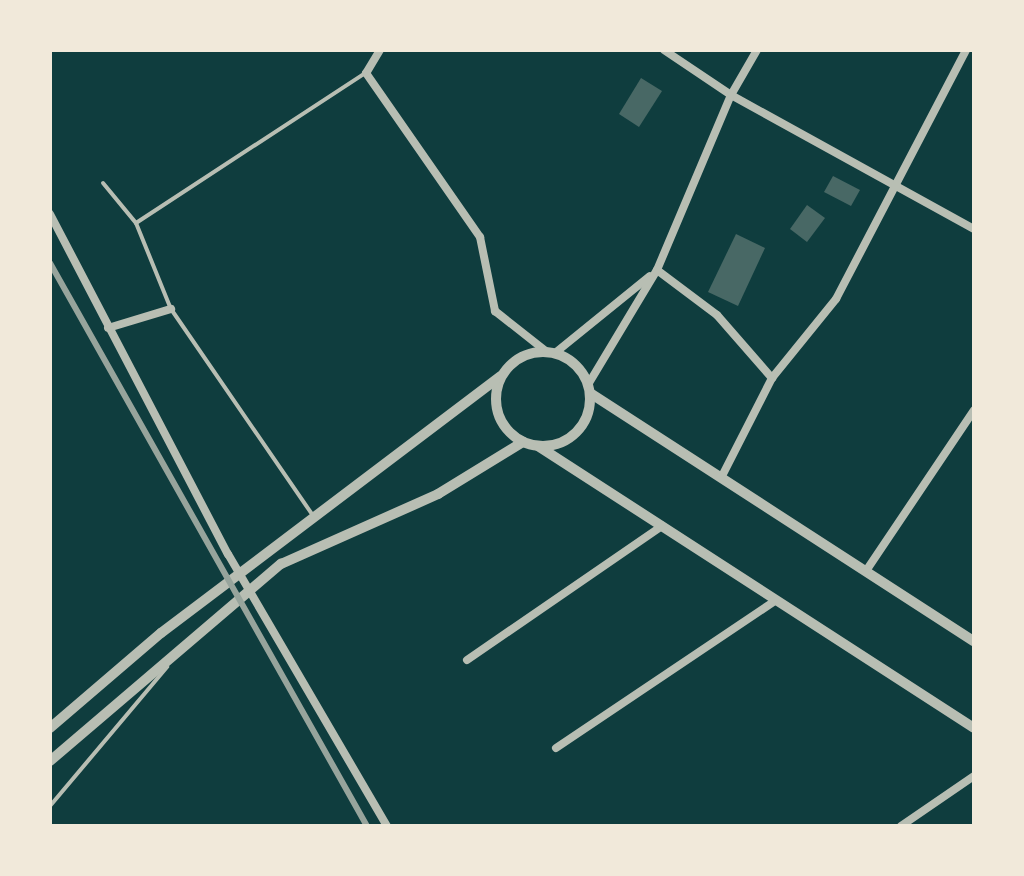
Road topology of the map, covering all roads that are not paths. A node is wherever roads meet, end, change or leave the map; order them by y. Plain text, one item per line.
1 (380, 50) edge
2 (664, 50) edge
3 (757, 50) edge
4 (966, 50) edge
5 (366, 73) junction
6 (731, 95) junction
7 (103, 183) dead end
8 (898, 188) junction
9 (50, 214) edge
10 (136, 223) junction
11 (974, 229) edge
12 (657, 270) junction
13 (171, 309) junction
14 (108, 328) junction
15 (551, 353) junction
16 (501, 376) junction
17 (772, 378) junction
18 (590, 388) junction
19 (974, 410) edge
20 (523, 442) junction
21 (538, 446) junction
22 (721, 478) junction
23 (314, 517) junction
24 (662, 526) junction
25 (868, 568) junction
26 (776, 600) junction
27 (197, 632) junction
28 (974, 641) edge
29 (467, 660) dead end
30 (50, 728) edge
31 (974, 728) edge
32 (556, 748) dead end
33 (50, 761) edge
34 (974, 776) edge
35 (50, 806) edge
36 (387, 826) edge
37 (901, 826) edge

1 - 5 street
2 - 6 street
3 - 6 street
4 - 8 street
5 - 10 lane
5 - 15 street
6 - 8 street
6 - 12 street
7 - 10 lane
8 - 11 street
8 - 17 street
9 - 14 street
10 - 13 lane
12 - 15 street
12 - 17 street
12 - 18 street
13 - 14 street
13 - 23 lane
14 - 36 street
15 - 16 street
15 - 18 street
16 - 20 street
16 - 23 street
17 - 22 street
18 - 21 street
18 - 22 street
19 - 25 street
20 - 21 street
20 - 27 street
21 - 24 street
22 - 25 street
23 - 30 street
24 - 26 street
24 - 29 street
25 - 28 street
26 - 31 street
26 - 32 street
27 - 33 street
27 - 35 lane
34 - 37 street

